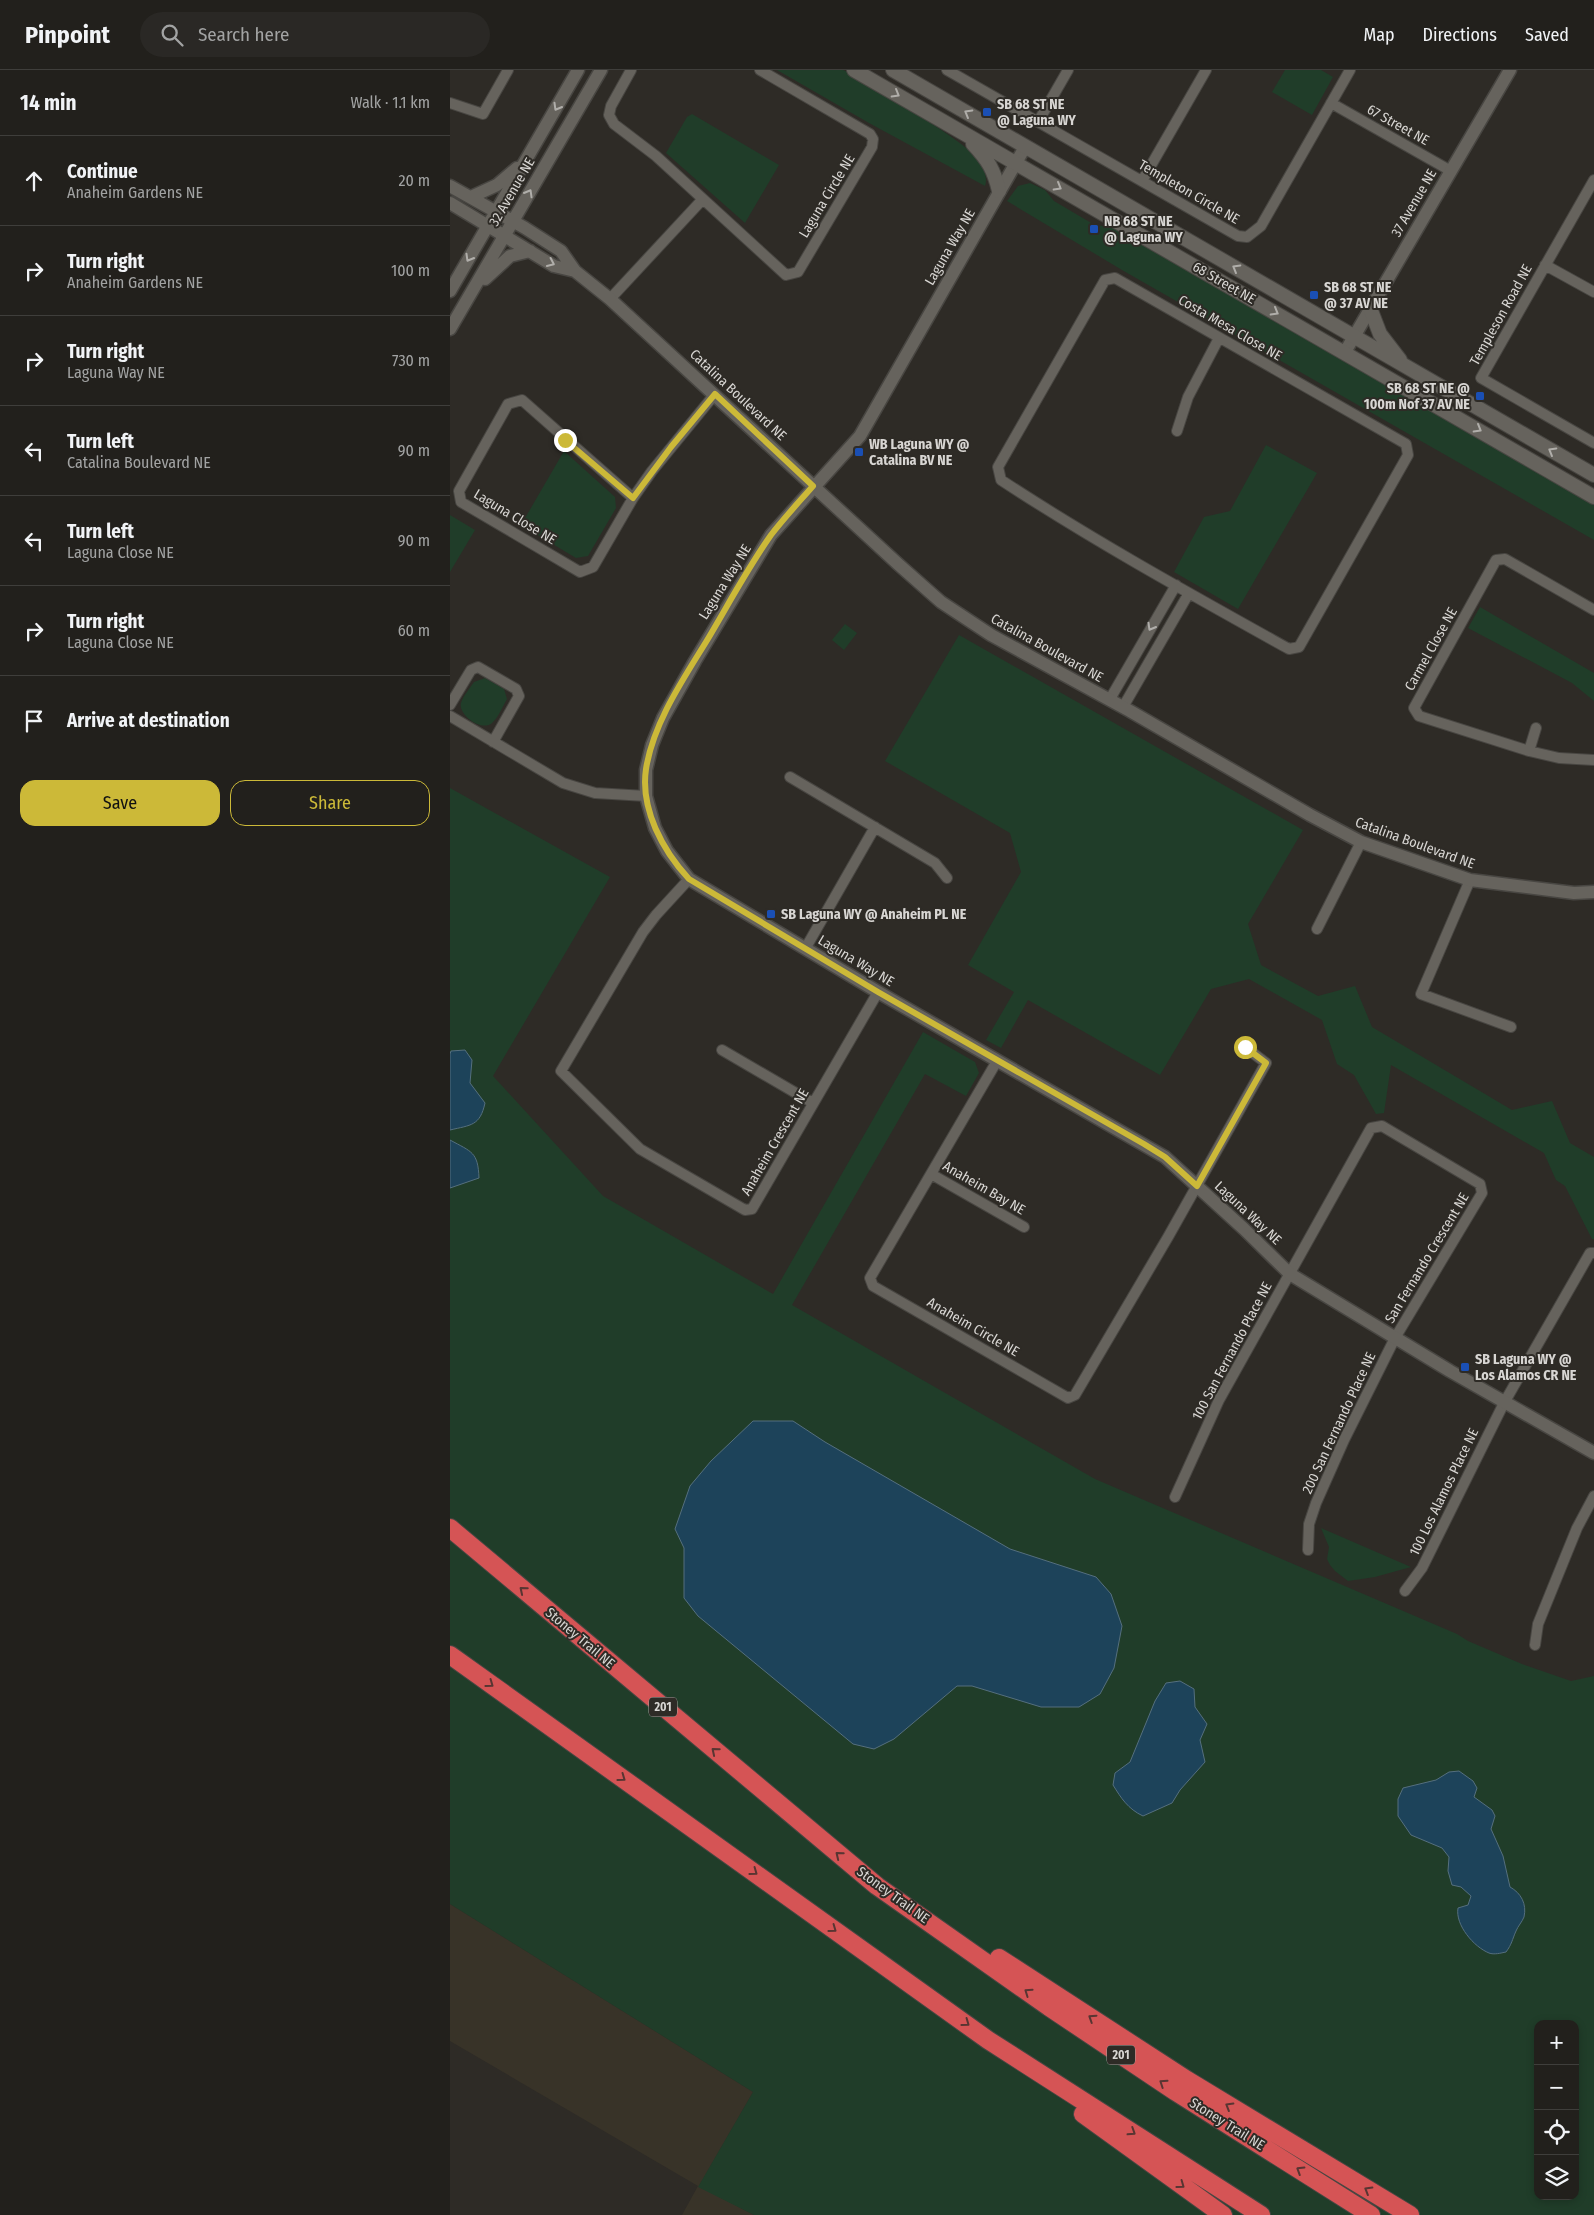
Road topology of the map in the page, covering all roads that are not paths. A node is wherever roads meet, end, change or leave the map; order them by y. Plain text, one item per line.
1 (508, 70) edge
2 (578, 70) edge
3 (602, 70) edge
4 (631, 70) edge
5 (760, 70) edge
6 (854, 70) edge
7 (893, 70) edge
8 (947, 70) edge
9 (1068, 70) edge
10 (1206, 70) edge
11 (1350, 70) edge
12 (1510, 70) edge
13 (450, 103) edge
14 (1331, 103) junction
15 (1038, 122) junction
16 (964, 134) junction
17 (536, 144) junction
18 (1025, 147) junction
19 (1016, 163) junction
20 (1451, 171) junction
21 (1594, 180) edge
22 (1142, 181) junction
23 (450, 186) edge
24 (999, 191) junction
25 (471, 197) junction
26 (702, 200) junction
27 (450, 204) edge
28 (496, 212) junction
29 (513, 221) junction
30 (488, 226) junction
31 (504, 235) junction
32 (530, 251) junction
33 (1544, 265) junction
34 (575, 270) junction
35 (450, 291) edge
36 (1594, 292) edge
37 (468, 297) junction
38 (610, 299) junction
39 (1370, 308) junction
40 (450, 329) edge
41 (1354, 336) junction
42 (1219, 338) junction
43 (1345, 352) junction
44 (1405, 366) junction
45 (715, 394) junction
46 (1177, 431) dead end
47 (1594, 443) edge
48 (1594, 475) edge
49 (813, 486) junction
50 (1594, 497) edge
51 (633, 498) junction
52 (1176, 585) junction
53 (1189, 593) junction
54 (1594, 610) edge
55 (1110, 699) junction
56 (450, 704) edge
57 (1123, 707) junction
58 (450, 716) edge
59 (1536, 728) dead end
60 (493, 742) junction
61 (1529, 751) junction
62 (1594, 760) edge
63 (790, 777) dead end
64 (646, 796) junction
65 (875, 827) junction
66 (1362, 842) junction
67 (947, 878) dead end
68 (689, 879) junction
69 (1470, 880) junction
70 (1594, 892) edge
71 (1318, 929) dead end
72 (805, 949) junction
73 (878, 992) junction
74 (1511, 1027) dead end
75 (1245, 1047) dead end
76 (722, 1050) dead end
77 (997, 1061) junction
78 (813, 1103) junction
79 (931, 1174) junction
80 (1197, 1186) junction
81 (1024, 1227) dead end
82 (1594, 1252) edge
83 (1290, 1274) junction
84 (1395, 1338) junction
85 (1504, 1402) junction
86 (1594, 1452) edge
87 (1594, 1496) edge
88 (1176, 1497) dead end
89 (450, 1528) edge
90 (1308, 1550) dead end
91 (1405, 1591) dead end
92 (1535, 1645) dead end
93 (450, 1655) edge
94 (877, 1886) junction
95 (988, 2040) junction
96 (1223, 2215) edge
97 (1261, 2215) edge
98 (1371, 2215) edge
99 (1410, 2215) edge

1 - 13 street
2 -> 17 street, 32 Avenue NE
29 -> 3 street, 32 Avenue NE
4 - 26 street, Laguna Circle NE
5 - 26 street, Laguna Circle NE
6 -> 16 main road, 68 Street NE
18 -> 7 main road, 68 Street NE
8 - 15 street, Templeton Circle NE
9 - 15 street
10 - 22 street
11 - 14 street, Templeton Circle NE
12 - 20 street, 37 Avenue NE
14 - 20 street, 67 Street NE
14 - 22 street, Templeton Circle NE
15 - 22 street, Templeton Circle NE
16 - 19 main road, 68 Street NE
16 - 24 main road
17 - 25 street
17 - 28 street, 32 Avenue NE
18 - 19 street, Laguna Way NE
41 -> 18 main road, 68 Street NE
19 - 24 street, Laguna Way NE
19 -> 43 main road, 68 Street NE
20 - 39 street, 37 Avenue NE
21 - 33 street, Templeson Road NE
23 - 25 street, Catalina Boulevard NE
24 - 49 street, Laguna Way NE
25 - 28 street, Catalina Boulevard NE
26 - 38 street
27 - 30 street, Catalina Boulevard NE
28 - 29 street, Catalina Boulevard NE
28 - 30 street, 32 Avenue NE
29 - 31 street, 32 Avenue NE
29 - 34 street, Catalina Boulevard NE
30 - 31 street, Catalina Boulevard NE
30 -> 35 street, 32 Avenue NE
31 - 32 street, Catalina Boulevard NE
31 - 37 street, 32 Avenue NE
32 -> 34 street, Catalina Boulevard NE
32 - 37 street
33 - 36 street
33 - 47 street, Templeson Road NE
34 - 38 street, Catalina Boulevard NE
37 - 40 street, 32 Avenue NE
38 - 45 street, Catalina Boulevard NE
39 - 41 street, 37 Avenue NE
39 - 44 main road
41 - 43 street, 37 Avenue NE
41 - 44 main road, 68 Street NE
42 - 46 street
42 - 52 street, Costa Mesa Close NE
42 - 53 street, Costa Mesa Close NE
43 -> 50 main road, 68 Street NE
48 -> 44 main road, 68 Street NE
45 - 49 street, Catalina Boulevard NE
45 - 51 street, Laguna Close NE
49 - 55 street, Catalina Boulevard NE
49 - 64 street, Laguna Way NE
51 - 51 street, Laguna Close NE
52 - 53 street, Costa Mesa Close NE
52 -> 55 street
53 - 57 street
54 - 61 street, Carmel Close NE
55 - 57 street, Catalina Boulevard NE
56 - 60 street
57 - 66 street, Catalina Boulevard NE
58 - 60 street
59 - 61 street
60 - 64 street
61 - 62 street, Carmel Close NE
63 - 65 street
64 - 68 street, Laguna Way NE
65 - 67 street
65 - 72 street
66 - 69 street, Catalina Boulevard NE
66 - 71 street
68 - 72 street, Laguna Way NE
68 - 78 street, Anaheim Crescent NE
69 - 70 street, Catalina Boulevard NE
69 - 74 street
72 - 73 street, Laguna Way NE
73 - 77 street, Laguna Way NE
73 - 78 street, Anaheim Crescent NE
75 - 80 street
76 - 78 street
77 - 79 street, Anaheim Circle NE
77 - 80 street, Laguna Way NE
79 - 80 street, Anaheim Circle NE
79 - 81 street, Anaheim Bay NE
80 - 83 street, Laguna Way NE
82 - 85 street, 100 Los Alamos Place NE
83 - 84 street, Laguna Way NE
83 - 84 street, San Fernando Crescent NE
83 - 88 street, 100 San Fernando Place NE
84 - 85 street, Laguna Way NE
84 - 90 street, 200 San Fernando Place NE
85 - 86 street, Laguna Way NE
85 - 91 street, 100 Los Alamos Place NE
87 - 92 street
94 -> 89 highway, Stoney Trail NE / 201
93 -> 95 highway
98 -> 94 highway, Stoney Trail NE / 201
99 -> 94 highway
95 -> 96 highway
95 -> 97 highway

